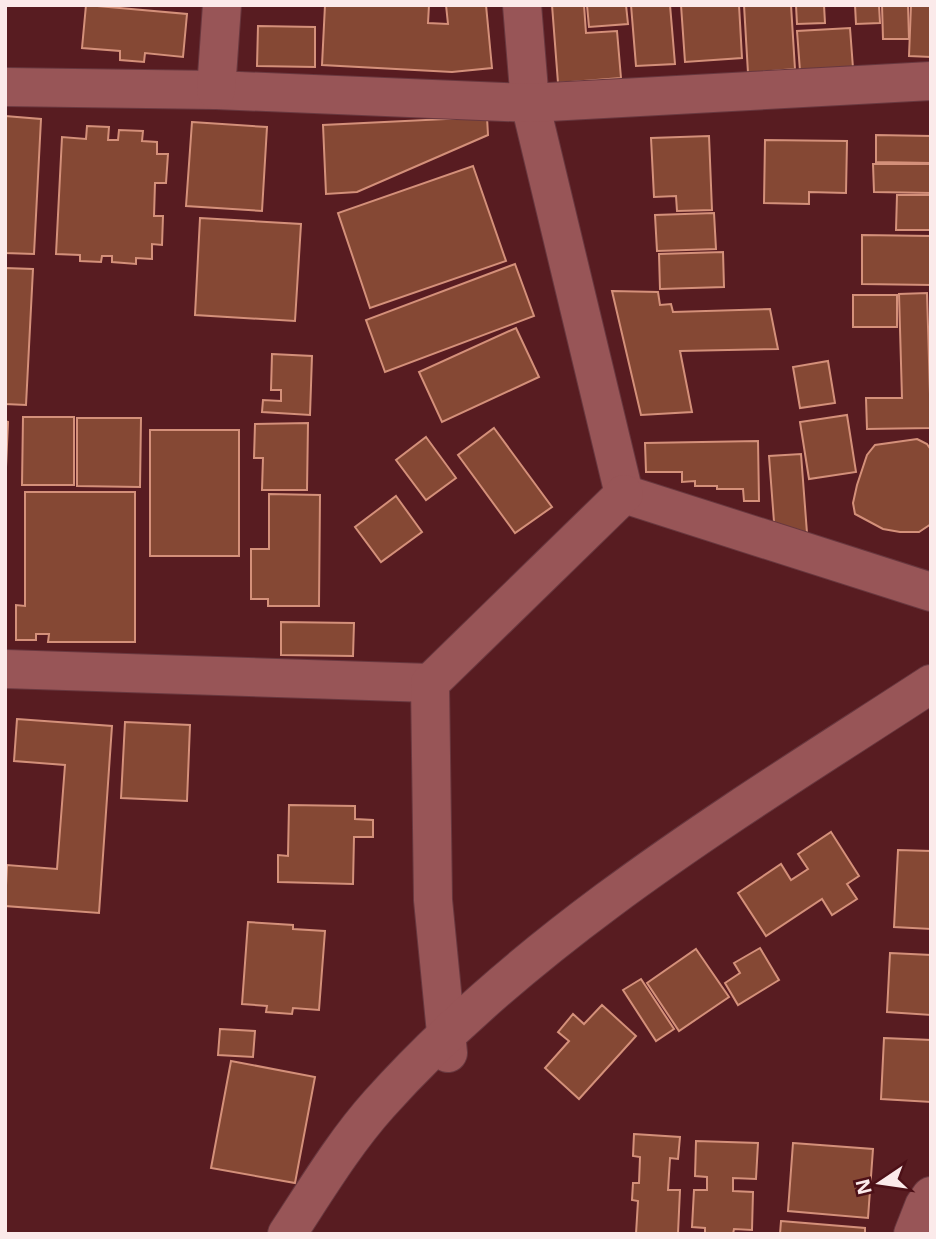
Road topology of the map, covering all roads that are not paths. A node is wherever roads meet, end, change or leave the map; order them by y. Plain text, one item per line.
1 (222, 5) edge
2 (522, 5) edge
3 (931, 81) edge
4 (5, 87) edge
5 (216, 90) junction
6 (530, 103) junction
7 (624, 494) junction
8 (931, 592) edge
9 (5, 670) edge
10 (430, 683) junction
11 (931, 684) edge
12 (931, 714) edge
13 (448, 1049) junction
14 (931, 1196) edge
15 (287, 1234) edge
16 (312, 1234) edge
17 (913, 1234) edge

1 - 5 street
2 - 6 street
3 - 6 street
4 - 5 street
5 - 6 street
6 - 7 street
7 - 8 street
7 - 10 street
9 - 10 street
10 - 13 street
11 - 13 street
12 - 13 street
13 - 15 street
13 - 16 street
14 - 17 street

